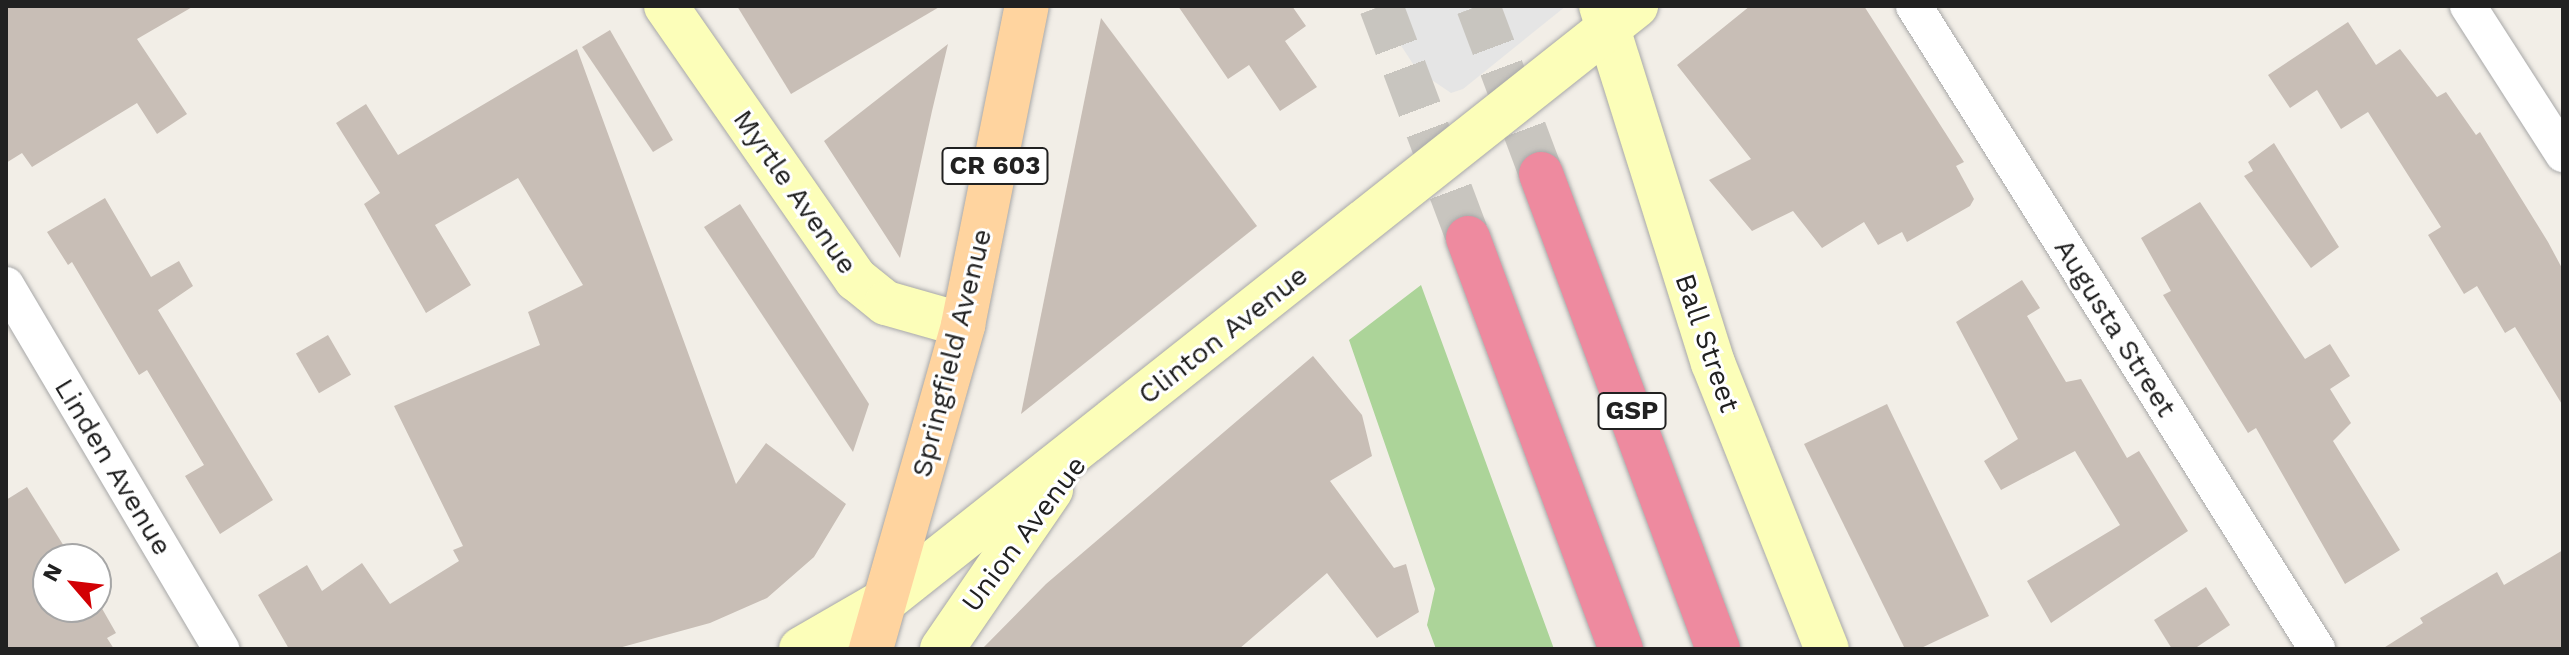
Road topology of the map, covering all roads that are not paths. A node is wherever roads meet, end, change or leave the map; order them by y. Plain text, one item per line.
1 (666, 6) edge
2 (1027, 6) edge
3 (1914, 6) edge
4 (2468, 6) edge
5 (1615, 13) edge
6 (2563, 154) edge
7 (1541, 174) tunnel mouth
8 (1468, 238) tunnel mouth
9 (6, 285) edge
10 (963, 325) junction
11 (1111, 422) junction
12 (886, 600) junction
13 (221, 649) edge
14 (801, 649) edge
15 (871, 649) edge
16 (942, 649) edge
17 (1621, 649) edge
18 (1718, 649) edge
19 (1827, 649) edge
20 (2317, 649) edge

1 - 10 main road, Myrtle Avenue
2 - 10 main road, Springfield Avenue / CR 603
3 - 20 street, Augusta Street
4 - 6 street
5 - 11 main road, Clinton Avenue
5 - 19 main road, Ball Street
7 - 18 highway, GSP
8 - 17 highway
9 - 13 street, Linden Avenue
10 - 12 main road, Springfield Avenue / CR 603
11 - 12 main road, Clinton Avenue
11 - 16 main road, Union Avenue
12 - 14 main road, Clinton Avenue
12 - 15 main road, Springfield Avenue / CR 603

